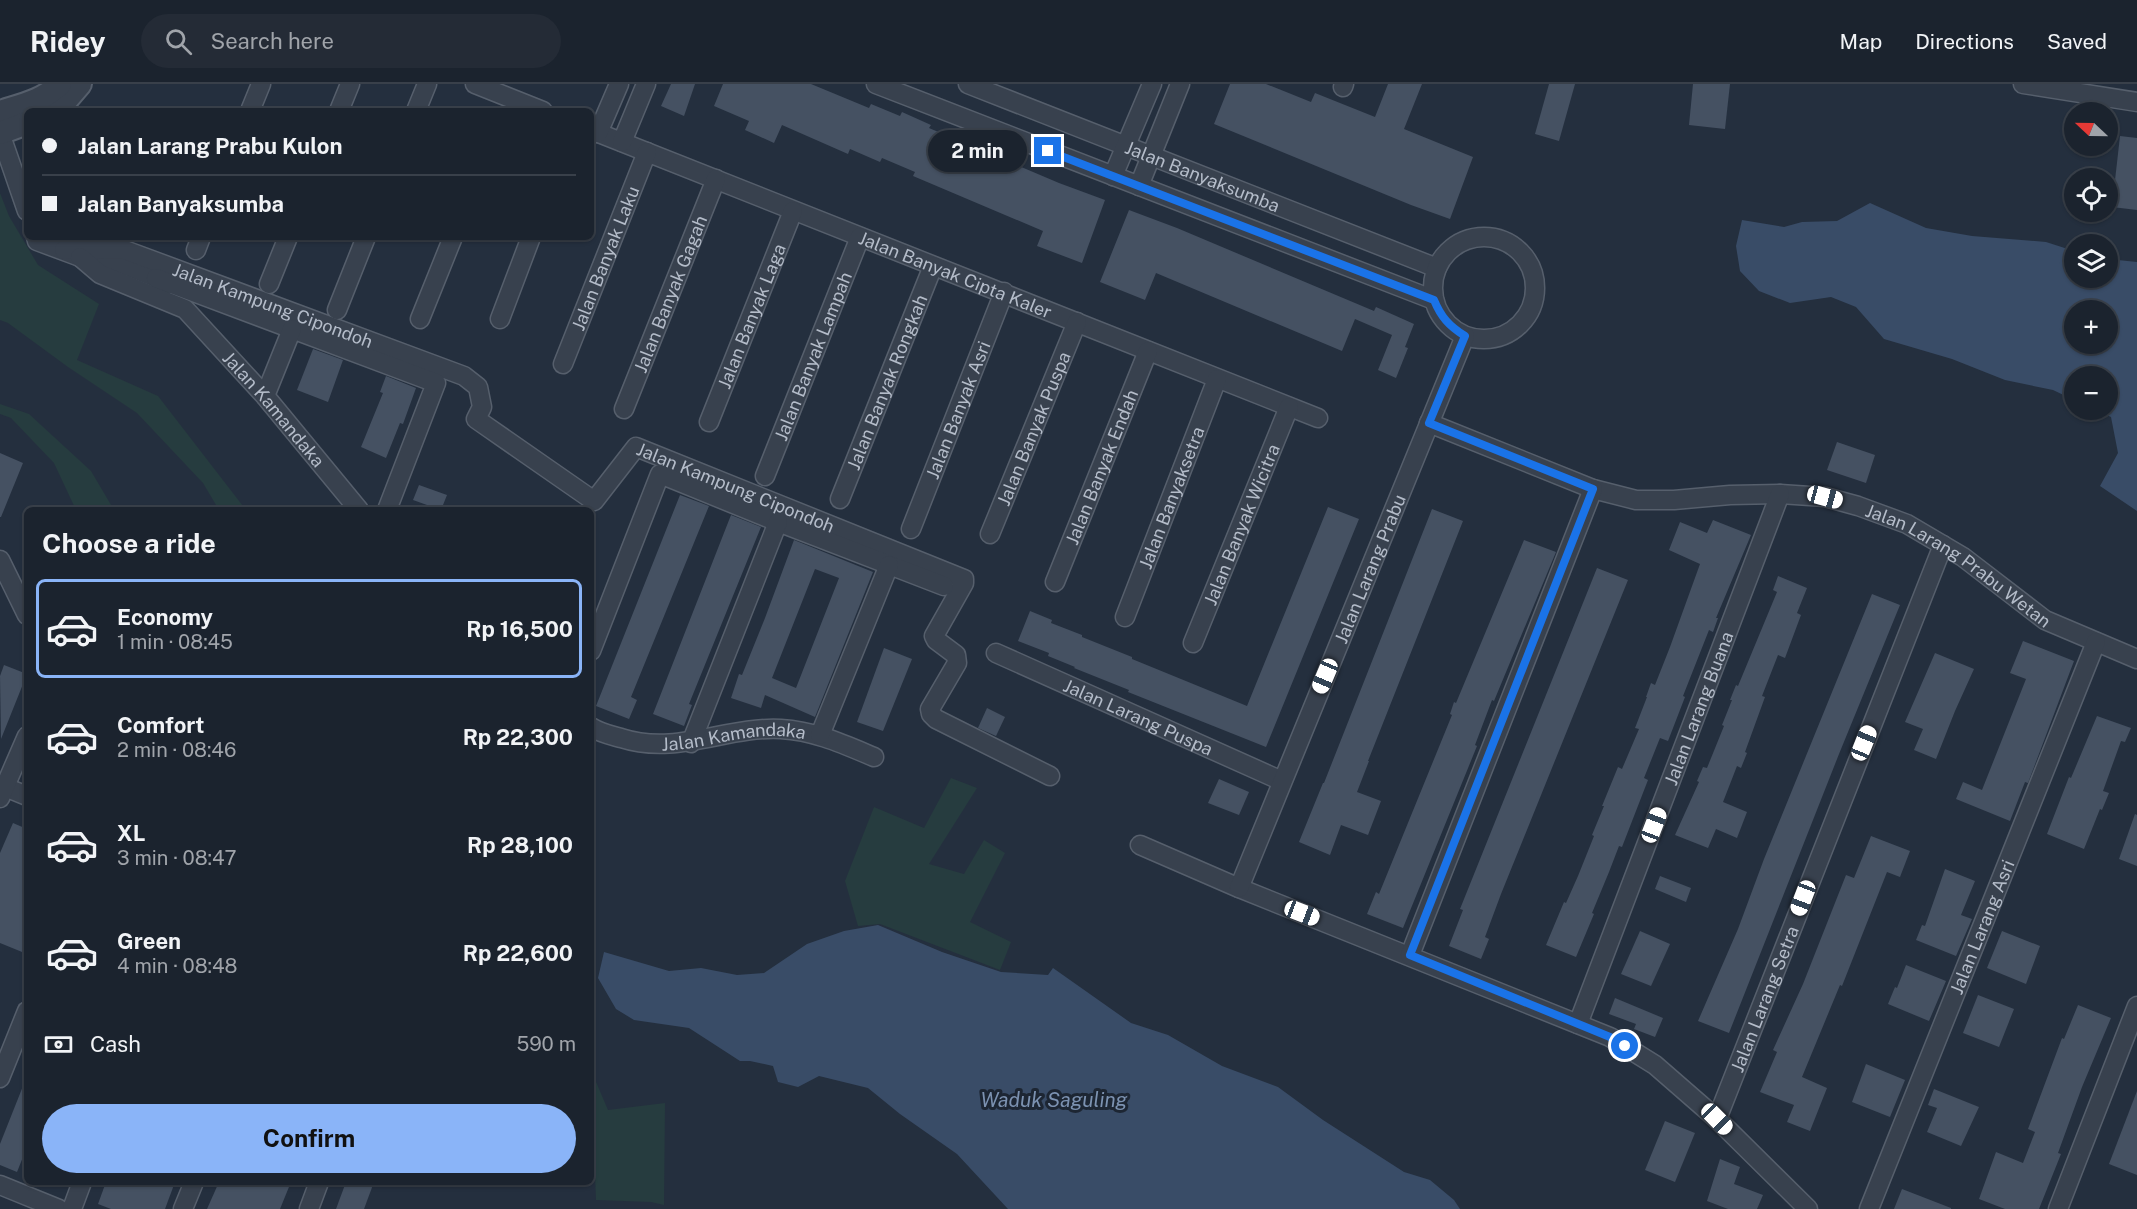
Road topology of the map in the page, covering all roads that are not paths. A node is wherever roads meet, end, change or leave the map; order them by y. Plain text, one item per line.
1 (60, 84) edge
2 (80, 84) edge
3 (261, 84) edge
4 (351, 84) edge
5 (427, 84) edge
6 (475, 84) edge
7 (619, 84) edge
8 (646, 84) edge
9 (876, 84) edge
10 (968, 84) edge
11 (1152, 84) edge
12 (1180, 84) edge
13 (2023, 84) edge
14 (2137, 102) edge
15 (505, 104) edge
16 (55, 108) edge
17 (251, 108) edge
18 (340, 108) edge
19 (417, 108) edge
20 (527, 108) edge
21 (0, 112) edge
22 (24, 124) edge
23 (595, 131) edge
24 (0, 132) edge
25 (622, 142) junction
26 (1127, 146) junction
27 (646, 152) junction
28 (1151, 156) junction
29 (1113, 176) junction
30 (716, 179) junction
31 (1139, 186) junction
32 (24, 202) edge
33 (794, 210) junction
34 (860, 237) junction
35 (37, 240) edge
36 (287, 240) edge
37 (365, 240) edge
38 (452, 240) edge
39 (530, 240) edge
40 (72, 253) junction
41 (933, 266) junction
42 (1437, 268) junction
43 (156, 278) junction
44 (269, 284) dead end
45 (1004, 292) junction
46 (1434, 300) junction
47 (185, 309) junction
48 (337, 310) dead end
49 (500, 318) dead end
50 (420, 320) dead end
51 (1077, 322) junction
52 (292, 329) junction
53 (1465, 336) junction
54 (1148, 351) junction
55 (563, 364) dead end
56 (1217, 379) junction
57 (265, 396) junction
58 (1289, 407) junction
59 (624, 409) dead end
60 (1318, 418) dead end
61 (709, 422) dead end
62 (1429, 423) junction
63 (765, 476) dead end
64 (1593, 489) junction
65 (1780, 494) junction
66 (840, 499) dead end
67 (357, 507) edge
68 (388, 507) edge
69 (777, 522) junction
70 (911, 529) dead end
71 (990, 534) dead end
72 (1943, 544) junction
73 (0, 560) edge
74 (889, 565) junction
75 (1055, 582) dead end
76 (944, 586) dead end
77 (24, 609) edge
78 (1125, 617) dead end
79 (2096, 642) junction
80 (594, 643) edge
81 (1193, 643) dead end
82 (996, 653) dead end
83 (2137, 659) edge
84 (594, 729) edge
85 (820, 735) junction
86 (24, 742) edge
87 (691, 742) junction
88 (874, 757) dead end
89 (1050, 776) dead end
90 (1282, 781) junction
91 (2, 790) edge
92 (24, 795) edge
93 (1140, 845) dead end
94 (1239, 888) junction
95 (1410, 955) junction
96 (2137, 1006) edge
97 (24, 1018) edge
98 (1578, 1024) junction
99 (0, 1078) edge
100 (1717, 1119) junction
101 (0, 1185) edge
102 (81, 1185) edge
103 (193, 1185) edge
104 (318, 1185) edge
105 (1801, 1206) edge
106 (59, 1209) edge
107 (72, 1209) edge
108 (183, 1209) edge
109 (309, 1209) edge
110 (1869, 1209) edge
111 (2058, 1209) edge

1 - 21 street
2 - 16 street
3 - 17 street
4 - 18 street
5 - 19 street
6 - 15 street
7 - 23 street
8 - 25 street
9 - 29 street, Jalan Banyaksumba
10 - 26 street, Jalan Banyaksumba
11 - 26 street
12 - 28 street
13 - 14 street
15 - 20 street
22 - 24 street
23 - 25 street, Jalan Banyak Cipta Kaler
24 - 32 street
25 - 27 street, Jalan Banyak Cipta Kaler
26 - 28 street, Jalan Banyaksumba
26 - 29 street
27 - 30 street, Jalan Banyak Cipta Kaler
27 - 55 street, Jalan Banyak Laku
28 - 31 street
28 - 42 street, Jalan Banyaksumba
29 - 31 street, Jalan Banyaksumba
30 - 33 street, Jalan Banyak Cipta Kaler
30 - 59 street, Jalan Banyak Gagah
31 - 46 street, Jalan Banyaksumba
33 - 34 street, Jalan Banyak Cipta Kaler
33 - 61 street, Jalan Banyak Laga
34 - 41 street, Jalan Banyak Cipta Kaler
34 - 63 street, Jalan Banyak Lampah
35 - 40 street, Jalan Kamandaka
36 - 44 street
37 - 48 street
38 - 50 street
39 - 49 street
40 - 43 street, Jalan Kamandaka
40 - 47 street, Jalan Kamandaka
40 - 89 street, Jalan Kampung Cipondoh
41 - 45 street, Jalan Banyak Cipta Kaler
41 - 66 street, Jalan Banyak Rongkah
42 - 46 street
42 - 53 street
43 - 47 street, Jalan Kamandaka
43 - 52 street
45 - 51 street, Jalan Banyak Cipta Kaler
45 - 70 street, Jalan Banyak Asri
46 - 53 street
47 - 57 street, Jalan Kamandaka
51 - 54 street, Jalan Banyak Cipta Kaler
51 - 71 street, Jalan Banyak Puspa
52 - 57 street
52 - 68 street
53 - 62 street, Jalan Larang Prabu
54 - 56 street, Jalan Banyak Cipta Kaler
54 - 75 street, Jalan Banyak Endah
56 - 58 street, Jalan Banyak Cipta Kaler
56 - 78 street, Jalan Banyaksetra
57 - 67 street, Jalan Kamandaka
58 - 60 street, Jalan Banyak Cipta Kaler
58 - 81 street, Jalan Banyak Wicitra
62 - 64 street, Jalan Larang Prabu Wetan
62 - 90 street, Jalan Larang Prabu
64 - 65 street, Jalan Larang Prabu Wetan
64 - 95 street
65 - 72 street, Jalan Larang Prabu Wetan
65 - 98 street, Jalan Larang Buana
69 - 74 street
69 - 80 street
69 - 87 street
72 - 79 street, Jalan Larang Prabu Wetan
72 - 100 street, Jalan Larang Setra
73 - 77 street
74 - 76 street
74 - 85 street
79 - 83 street, Jalan Larang Prabu Wetan
79 - 110 street, Jalan Larang Asri
82 - 90 street, Jalan Larang Puspa
84 - 87 street, Jalan Kamandaka
85 - 87 street, Jalan Kamandaka
85 - 88 street, Jalan Kamandaka
86 - 91 street
90 - 94 street, Jalan Larang Prabu
91 - 92 street
93 - 94 street
94 - 95 street
95 - 98 street
96 - 111 street
97 - 99 street
98 - 100 street
100 - 105 street
101 - 106 street
102 - 107 street
103 - 108 street
104 - 109 street

